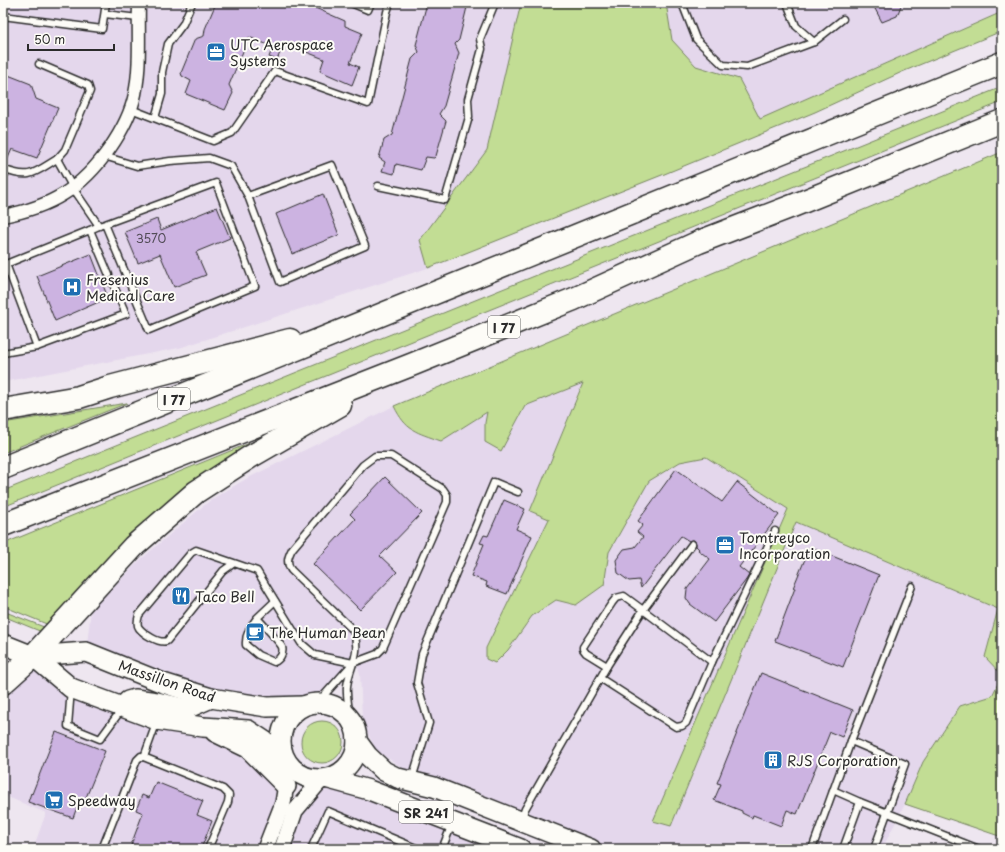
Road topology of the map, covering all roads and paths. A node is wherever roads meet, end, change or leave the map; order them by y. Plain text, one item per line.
1 (106, 3) edge
2 (139, 3) edge
3 (192, 3) edge
4 (351, 3) edge
5 (371, 3) edge
6 (390, 3) edge
7 (495, 3) edge
8 (682, 3) edge
9 (787, 3) edge
10 (105, 14) junction
11 (3, 16) edge
12 (138, 18) junction
13 (843, 19) dead end
14 (814, 42) junction
15 (1002, 63) edge
16 (39, 64) dead end
17 (131, 109) junction
18 (155, 118) junction
19 (1002, 121) edge
20 (104, 156) junction
21 (57, 159) junction
22 (3, 169) edge
23 (378, 186) dead end
24 (73, 188) junction
25 (248, 196) junction
26 (3, 216) edge
27 (102, 225) junction
28 (90, 230) junction
29 (4, 264) edge
30 (109, 275) dead end
31 (113, 284) dead end
32 (344, 330) junction
33 (37, 347) junction
34 (3, 353) edge
35 (411, 365) junction
36 (3, 410) edge
37 (3, 468) edge
38 (518, 492) dead end
39 (3, 525) edge
40 (775, 531) dead end
41 (692, 544) dead end
42 (234, 563) junction
43 (912, 586) dead end
44 (275, 601) junction
45 (643, 610) junction
46 (257, 618) junction
47 (3, 644) edge
48 (33, 656) junction
49 (712, 662) junction
50 (353, 663) junction
51 (607, 666) junction
52 (600, 678) junction
53 (3, 683) edge
54 (71, 688) junction
55 (211, 698) junction
56 (311, 704) junction
57 (123, 707) junction
58 (350, 718) junction
59 (158, 720) junction
60 (203, 727) junction
61 (851, 740) junction
62 (357, 741) junction
63 (144, 757) junction
64 (287, 762) junction
65 (325, 779) junction
66 (411, 781) junction
67 (286, 786) junction
68 (833, 790) junction
69 (860, 802) junction
70 (887, 814) junction
71 (520, 821) junction
72 (452, 822) junction
73 (102, 849) edge
74 (208, 849) edge
75 (265, 849) edge
76 (282, 849) edge
77 (311, 849) edge
78 (418, 849) edge
79 (442, 849) edge
80 (521, 849) edge
81 (591, 849) edge
82 (812, 849) edge
83 (843, 849) edge
84 (874, 849) edge
85 (979, 849) edge

1 - 10 lane
2 - 12 street
3 - 18 lane
4 - 5 lane
6 - 18 lane
7 - 23 lane
8 - 14 lane
9 - 14 lane
10 - 11 lane
10 - 12 lane
12 - 17 street
13 - 14 lane
15 - 32 highway, I 77
16 - 21 lane
17 - 18 lane
17 - 20 street
19 - 35 highway, I 77
20 - 24 street
20 - 25 lane
21 - 22 lane
21 - 24 lane
24 - 26 street
24 - 27 lane
25 - 25 lane
27 - 27 lane
27 - 28 lane
28 - 29 lane
28 - 30 lane
29 - 33 lane
31 - 33 lane
32 - 36 highway
32 - 37 highway, I 77
33 - 34 lane
35 - 39 highway, I 77
35 - 48 highway
38 - 66 lane
40 - 49 lane
41 - 45 lane
42 - 42 lane
42 - 44 lane
43 - 61 lane
44 - 46 lane
44 - 50 lane
45 - 49 lane
45 - 51 lane
45 - 51 lane
46 - 46 lane
47 - 48 main road, Massillon Road
48 - 53 highway
48 - 54 main road, Massillon Road
48 - 55 main road, Massillon Road
49 - 52 lane
50 - 50 lane
50 - 56 lane
50 - 58 lane
51 - 52 lane
52 - 71 lane
54 - 57 main road, Massillon Road
54 - 57 lane
55 - 56 main road, Massillon Road
55 - 57 main road
56 - 58 main road
56 - 64 main road
57 - 59 main road, Massillon Road
58 - 62 main road
59 - 60 main road, Massillon Road
59 - 63 lane
60 - 64 main road, Massillon Road
60 - 67 main road
61 - 68 lane
61 - 70 lane
62 - 65 main road
62 - 66 main road
63 - 73 lane
63 - 74 lane
64 - 65 main road
64 - 67 street
65 - 72 main road, SR 241
65 - 76 street
66 - 71 main road
67 - 75 street
68 - 69 lane
68 - 82 lane
69 - 70 lane
69 - 83 lane
70 - 84 lane
70 - 85 lane
71 - 81 main road
72 - 79 lane
72 - 80 main road, SR 241
77 - 78 lane

